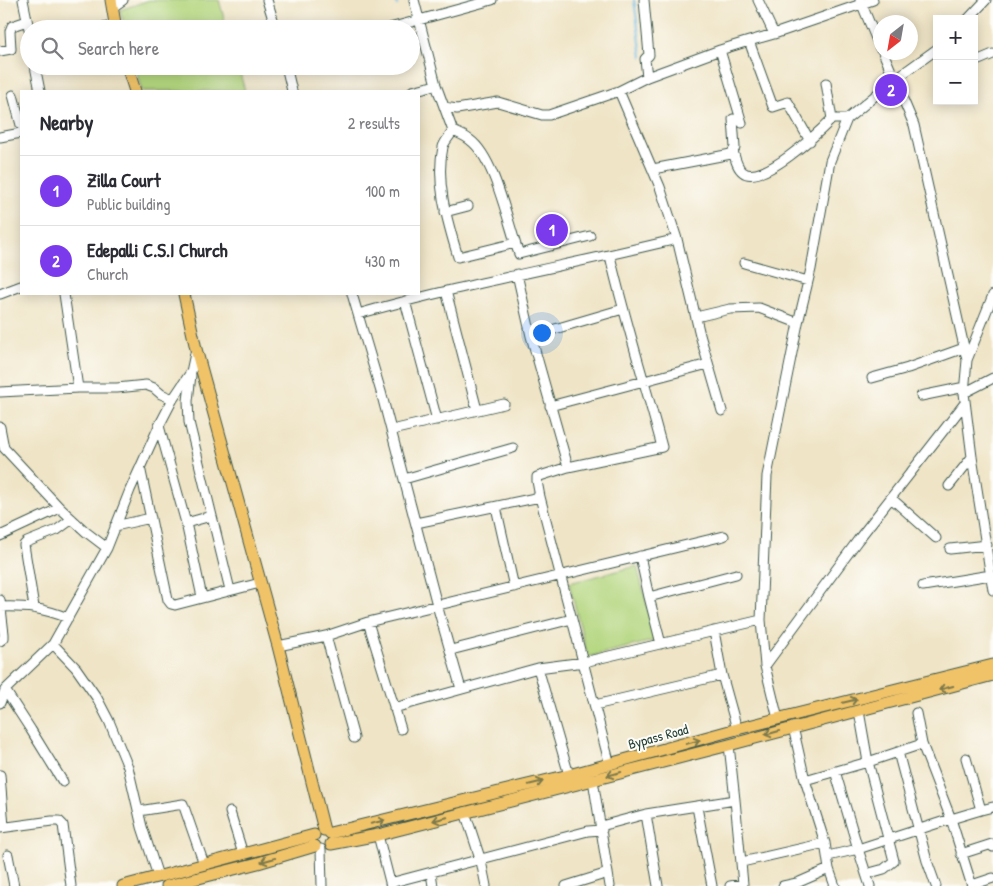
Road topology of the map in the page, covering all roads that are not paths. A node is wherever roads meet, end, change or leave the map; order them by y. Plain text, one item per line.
1 (23, 0) edge
2 (123, 0) edge
3 (267, 0) edge
4 (414, 0) edge
5 (492, 0) edge
6 (644, 0) edge
7 (758, 0) edge
8 (873, 0) edge
9 (986, 0) edge
10 (860, 2) edge
11 (112, 4) edge
12 (972, 15) edge
13 (418, 19) junction
14 (27, 20) edge
15 (114, 20) edge
16 (273, 20) edge
17 (415, 20) edge
18 (20, 26) edge
19 (420, 26) edge
20 (873, 32) edge
21 (774, 34) junction
22 (749, 41) junction
23 (720, 50) junction
24 (0, 51) edge
25 (933, 52) edge
26 (993, 54) edge
27 (885, 60) edge
28 (978, 60) edge
29 (37, 75) edge
30 (130, 75) edge
31 (288, 75) edge
32 (647, 77) junction
33 (894, 80) junction
34 (826, 83) dead end
35 (436, 85) junction
36 (40, 90) edge
37 (135, 90) edge
38 (292, 90) edge
39 (416, 90) edge
40 (619, 90) junction
41 (13, 95) dead end
42 (444, 107) junction
43 (733, 119) dead end
44 (832, 119) junction
45 (848, 119) junction
46 (20, 121) edge
47 (742, 123) dead end
48 (453, 131) junction
49 (20, 133) edge
50 (0, 137) edge
51 (810, 140) junction
52 (733, 152) junction
53 (653, 169) junction
54 (468, 206) dead end
55 (445, 212) junction
56 (590, 236) dead end
57 (677, 239) junction
58 (515, 243) junction
59 (610, 256) junction
60 (744, 263) dead end
61 (518, 274) junction
62 (808, 281) junction
63 (20, 286) edge
64 (446, 291) junction
65 (0, 294) edge
66 (993, 294) edge
67 (64, 295) edge
68 (184, 295) edge
69 (352, 295) edge
70 (405, 301) junction
71 (623, 309) junction
72 (358, 314) junction
73 (696, 317) junction
74 (798, 323) junction
75 (532, 336) junction
76 (196, 348) junction
77 (964, 348) junction
78 (967, 360) junction
79 (708, 364) junction
80 (191, 372) junction
81 (872, 378) dead end
82 (993, 378) edge
83 (644, 380) junction
84 (78, 388) junction
85 (0, 392) edge
86 (965, 394) junction
87 (921, 396) dead end
88 (173, 399) junction
89 (504, 404) dead end
90 (550, 406) junction
91 (477, 410) junction
92 (722, 411) dead end
93 (438, 420) junction
94 (159, 426) junction
95 (0, 427) edge
96 (392, 430) junction
97 (2, 448) edge
98 (513, 448) dead end
99 (972, 457) junction
100 (140, 466) junction
101 (568, 467) junction
102 (404, 479) junction
103 (949, 486) dead end
104 (540, 497) junction
105 (891, 498) junction
106 (496, 507) junction
107 (60, 508) junction
108 (211, 516) junction
109 (151, 518) junction
110 (72, 519) junction
111 (186, 523) junction
112 (416, 523) junction
113 (115, 526) junction
114 (0, 536) edge
115 (724, 536) dead end
116 (936, 538) dead end
117 (987, 545) junction
118 (107, 548) junction
119 (950, 549) dead end
120 (640, 556) junction
121 (736, 574) dead end
122 (992, 575) junction
123 (560, 576) junction
124 (260, 583) junction
125 (923, 586) dead end
126 (514, 587) junction
127 (230, 590) junction
128 (993, 590) edge
129 (202, 597) junction
130 (649, 597) junction
131 (0, 604) edge
132 (437, 605) junction
133 (34, 607) junction
134 (68, 618) junction
135 (572, 619) junction
136 (761, 620) junction
137 (368, 622) junction
138 (714, 631) junction
139 (326, 636) junction
140 (0, 641) edge
141 (53, 644) junction
142 (661, 644) junction
143 (278, 646) junction
144 (451, 650) junction
145 (584, 662) junction
146 (993, 665) edge
147 (765, 666) junction
148 (538, 668) junction
149 (722, 675) junction
150 (993, 676) edge
151 (4, 690) junction
152 (461, 690) junction
153 (0, 703) edge
154 (595, 706) junction
155 (394, 708) junction
156 (859, 711) junction
157 (916, 713) dead end
158 (778, 719) junction
159 (793, 727) junction
160 (401, 729) dead end
161 (737, 730) junction
162 (354, 738) dead end
163 (922, 744) junction
164 (729, 745) junction
165 (898, 752) junction
166 (966, 758) dead end
167 (868, 762) junction
168 (610, 765) junction
169 (835, 771) junction
170 (0, 775) edge
171 (569, 775) junction
172 (593, 780) junction
173 (804, 780) junction
174 (62, 782) dead end
175 (735, 800) junction
176 (697, 807) junction
177 (993, 807) edge
178 (981, 810) junction
179 (139, 811) junction
180 (230, 812) dead end
181 (465, 812) junction
182 (646, 814) junction
183 (951, 819) junction
184 (2, 827) edge
185 (601, 828) junction
186 (919, 830) junction
187 (378, 835) junction
188 (323, 840) junction
189 (889, 840) junction
190 (825, 843) junction
191 (993, 847) edge
192 (858, 849) junction
193 (8, 854) dead end
194 (243, 854) junction
195 (961, 854) junction
196 (828, 856) junction
197 (480, 861) junction
198 (742, 862) junction
199 (204, 864) junction
200 (829, 869) junction
201 (431, 872) junction
202 (608, 873) junction
203 (866, 874) junction
204 (158, 876) junction
205 (993, 878) edge
206 (390, 885) edge
207 (746, 885) edge
208 (14, 886) edge
209 (71, 886) edge
210 (123, 886) edge
211 (167, 886) edge
212 (322, 886) edge
213 (433, 886) edge
214 (486, 886) edge
215 (566, 886) edge
216 (610, 886) edge
217 (658, 886) edge
218 (712, 886) edge
219 (730, 886) edge
220 (783, 886) edge
221 (835, 886) edge
222 (870, 886) edge
223 (936, 886) edge
224 (972, 886) edge

1 - 14 street
2 - 11 street
3 - 16 street
4 - 13 street
5 - 13 street
6 - 32 street
7 - 21 street
8 - 10 street
9 - 12 street
10 - 20 street
10 - 21 street
11 - 15 main road
13 - 17 street
18 - 24 street
19 - 35 street
21 - 22 street
22 - 23 street
22 - 51 street
23 - 32 street
23 - 47 street
25 - 33 street
26 - 28 street
27 - 33 street
29 - 36 street
30 - 37 main road
31 - 38 street
32 - 40 street
33 - 45 street
33 - 77 street
34 - 44 street
35 - 39 street
35 - 42 street
40 - 42 street
40 - 53 street
41 - 46 street
42 - 48 street
43 - 52 street
44 - 45 street
44 - 51 street
45 - 62 street
48 - 55 street
48 - 58 street
49 - 50 street
51 - 52 street
52 - 53 street
53 - 57 street
54 - 55 street
55 - 58 street
56 - 58 street
57 - 59 street
57 - 73 street
59 - 61 street
59 - 71 street
60 - 62 street
61 - 64 street
61 - 75 street
62 - 74 street
63 - 65 street
64 - 70 street
64 - 91 street
66 - 78 street
67 - 84 street
68 - 76 main road
69 - 72 street
70 - 72 street
70 - 93 street
71 - 75 street
71 - 83 street
72 - 96 street
73 - 74 street
73 - 79 street
74 - 136 street
75 - 90 street
76 - 80 street
76 - 124 main road
77 - 78 street
77 - 81 street
78 - 86 street
79 - 83 street
79 - 92 street
80 - 88 street
80 - 108 street
82 - 86 street
83 - 90 street
83 - 101 street
84 - 85 street
84 - 88 street
86 - 87 street
86 - 99 street
86 - 105 street
88 - 94 street
89 - 91 street
90 - 101 street
91 - 93 street
93 - 96 street
94 - 100 street
94 - 111 street
95 - 97 street
96 - 102 street
97 - 107 street
98 - 102 street
99 - 103 street
99 - 117 street
100 - 109 street
100 - 113 street
101 - 104 street
102 - 112 street
104 - 106 street
104 - 123 street
105 - 116 street
105 - 147 street
106 - 112 street
106 - 126 street
107 - 110 street
107 - 114 street
108 - 111 street
108 - 127 street
109 - 113 street
109 - 129 street
110 - 118 street
110 - 133 street
111 - 129 street
112 - 132 street
113 - 118 street
115 - 120 street
117 - 119 street
117 - 122 street
118 - 134 street
120 - 123 street
120 - 130 street
121 - 130 street
122 - 125 street
122 - 128 street
123 - 126 street
123 - 135 street
124 - 127 street
124 - 143 main road
126 - 132 street
127 - 129 street
130 - 142 street
131 - 133 street
131 - 140 street
132 - 137 street
132 - 144 street
133 - 134 street
134 - 141 street
135 - 144 street
135 - 145 street
136 - 138 street
136 - 147 street
137 - 139 street
137 - 155 street
138 - 142 street
138 - 149 street
139 - 143 street
139 - 162 street
141 - 151 street
141 - 179 street
142 - 145 street
143 - 188 main road
144 - 152 street
145 - 148 street
145 - 154 street
158 -> 146 main road, Bypass Road
147 - 158 street
148 - 152 street
148 - 171 street
149 - 154 street
149 - 161 street
150 -> 156 main road, Bypass Road
151 - 153 street
151 - 174 street
152 - 155 street
154 - 168 street
155 - 160 street
156 - 159 main road, Bypass Road
156 - 167 street
157 - 163 street
158 - 161 main road, Bypass Road
159 -> 164 main road, Bypass Road
159 - 173 street
168 -> 161 main road, Bypass Road
163 - 165 street
163 - 183 street
164 -> 172 main road, Bypass Road
164 - 175 street
165 - 167 street
165 - 186 street
166 - 178 street
167 - 169 street
167 - 189 street
168 - 171 main road, Bypass Road
169 - 173 street
169 - 192 street
170 - 184 street
188 -> 171 main road, Bypass Road
172 - 181 main road, Bypass Road
172 - 185 street
173 - 190 street
175 - 176 street
175 - 198 street
176 - 182 street
176 - 218 street
177 - 178 street
178 - 183 street
179 - 199 street
179 - 204 street
180 - 194 street
181 -> 187 main road, Bypass Road
181 - 197 street
182 - 185 street
182 - 217 street
183 - 186 street
183 - 195 street
184 - 209 street
185 - 197 street
185 - 202 street
186 - 189 street
186 - 223 street
187 - 188 main road, Bypass Road
187 - 206 street
188 - 194 main road
188 -> 211 main road
188 - 212 street
189 - 192 street
189 - 203 street
190 - 196 street
190 - 198 street
191 - 195 street
192 - 196 street
192 - 203 street
193 - 208 street
194 - 199 main road
195 - 224 street
196 - 200 street
197 - 201 street
197 - 214 street
198 - 207 street
199 - 204 main road
200 - 220 street
200 - 221 street
201 - 206 street
201 - 213 street
202 - 215 street
202 - 216 street
203 - 222 street
204 - 210 main road
205 - 224 street
207 - 219 street

